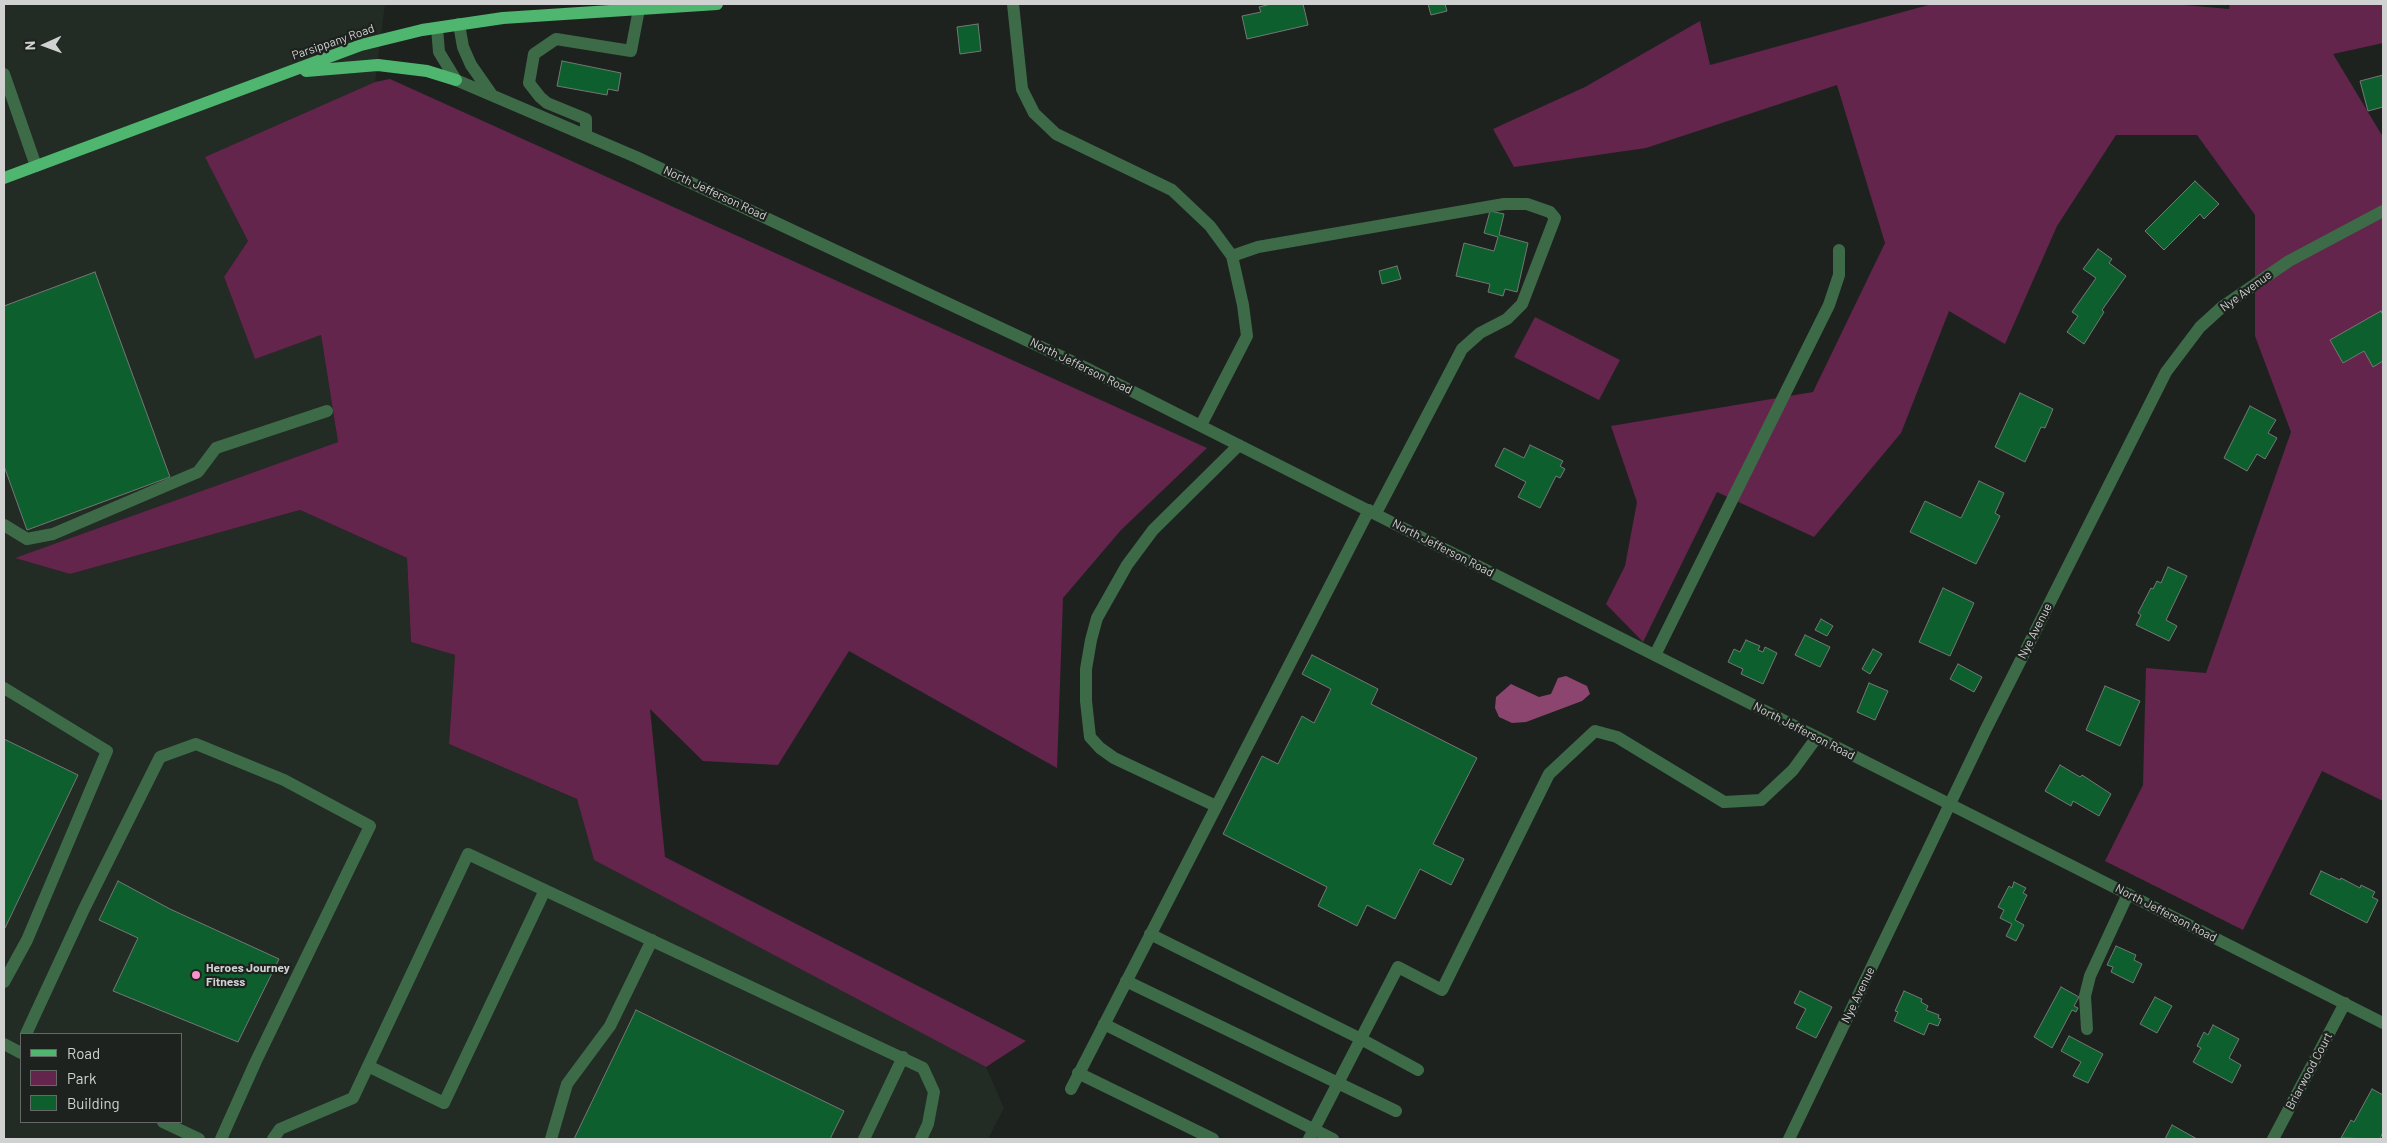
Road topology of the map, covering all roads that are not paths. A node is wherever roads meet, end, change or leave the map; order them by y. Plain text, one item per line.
1 (717, 4) edge
2 (1013, 4) edge
3 (639, 9) junction
4 (459, 24) junction
5 (437, 28) junction
6 (4, 74) edge
7 (281, 75) junction
8 (456, 80) junction
9 (492, 95) junction
10 (586, 135) junction
11 (36, 166) junction
12 (4, 178) edge
13 (2383, 211) edge
14 (1839, 250) dead end
15 (1232, 256) junction
16 (326, 411) dead end
17 (1201, 426) junction
18 (1239, 445) junction
19 (1373, 512) junction
20 (4, 524) edge
21 (1655, 655) junction
22 (4, 688) edge
23 (1817, 737) junction
24 (1950, 804) junction
25 (1216, 806) junction
26 (545, 890) junction
27 (2128, 894) junction
28 (1150, 934) junction
29 (652, 940) junction
30 (1126, 981) junction
31 (4, 982) edge
32 (2346, 1003) junction
33 (2383, 1022) edge
34 (1104, 1024) junction
35 (2087, 1029) dead end
36 (26, 1033) edge
37 (1361, 1039) junction
38 (4, 1044) edge
39 (20, 1050) edge
40 (903, 1057) junction
41 (368, 1066) junction
42 (1418, 1070) dead end
43 (1078, 1073) junction
44 (1338, 1083) junction
45 (1071, 1089) dead end
46 (1396, 1111) dead end
47 (165, 1123) edge
48 (1311, 1134) edge
49 (193, 1138) edge
50 (221, 1139) edge
51 (273, 1139) edge
52 (551, 1139) edge
53 (864, 1139) edge
54 (921, 1139) edge
55 (1213, 1139) edge
56 (1334, 1139) edge
57 (1789, 1139) edge
58 (2273, 1139) edge

1 - 3 main road, Parsippany Road
2 - 15 street
3 - 4 main road, Parsippany Road
3 - 10 street
4 - 5 main road, Parsippany Road
4 - 9 street
5 - 7 main road, Parsippany Road
5 - 8 street
6 - 11 street
7 - 8 main road
7 - 11 main road, Parsippany Road
8 - 9 street, North Jefferson Road
9 - 10 street, North Jefferson Road
10 - 17 street, North Jefferson Road
11 - 12 main road, Parsippany Road
13 - 24 street, Nye Avenue
14 - 21 street
15 - 17 street
15 - 19 street
16 - 20 street
17 - 18 street, North Jefferson Road
18 - 19 street, North Jefferson Road
18 - 25 street
19 - 21 street, North Jefferson Road
19 - 25 street
21 - 23 street, North Jefferson Road
22 - 31 street
23 - 24 street, North Jefferson Road
23 - 37 street
24 - 27 street, North Jefferson Road
24 - 57 street, Nye Avenue
25 - 28 street
26 - 29 street
26 - 41 street
26 - 41 street
27 - 32 street, North Jefferson Road
27 - 35 street
28 - 30 street
28 - 37 street
29 - 40 street
29 - 52 street
30 - 34 street
30 - 44 street
32 - 33 street, North Jefferson Road
32 - 58 street, Briarwood Court
34 - 43 street
34 - 48 street
36 - 50 street
37 - 42 street
37 - 44 street
38 - 39 street
40 - 53 street
40 - 54 street
41 - 51 street
43 - 45 street
43 - 55 street
44 - 46 street
44 - 48 street
47 - 49 street
48 - 56 street

